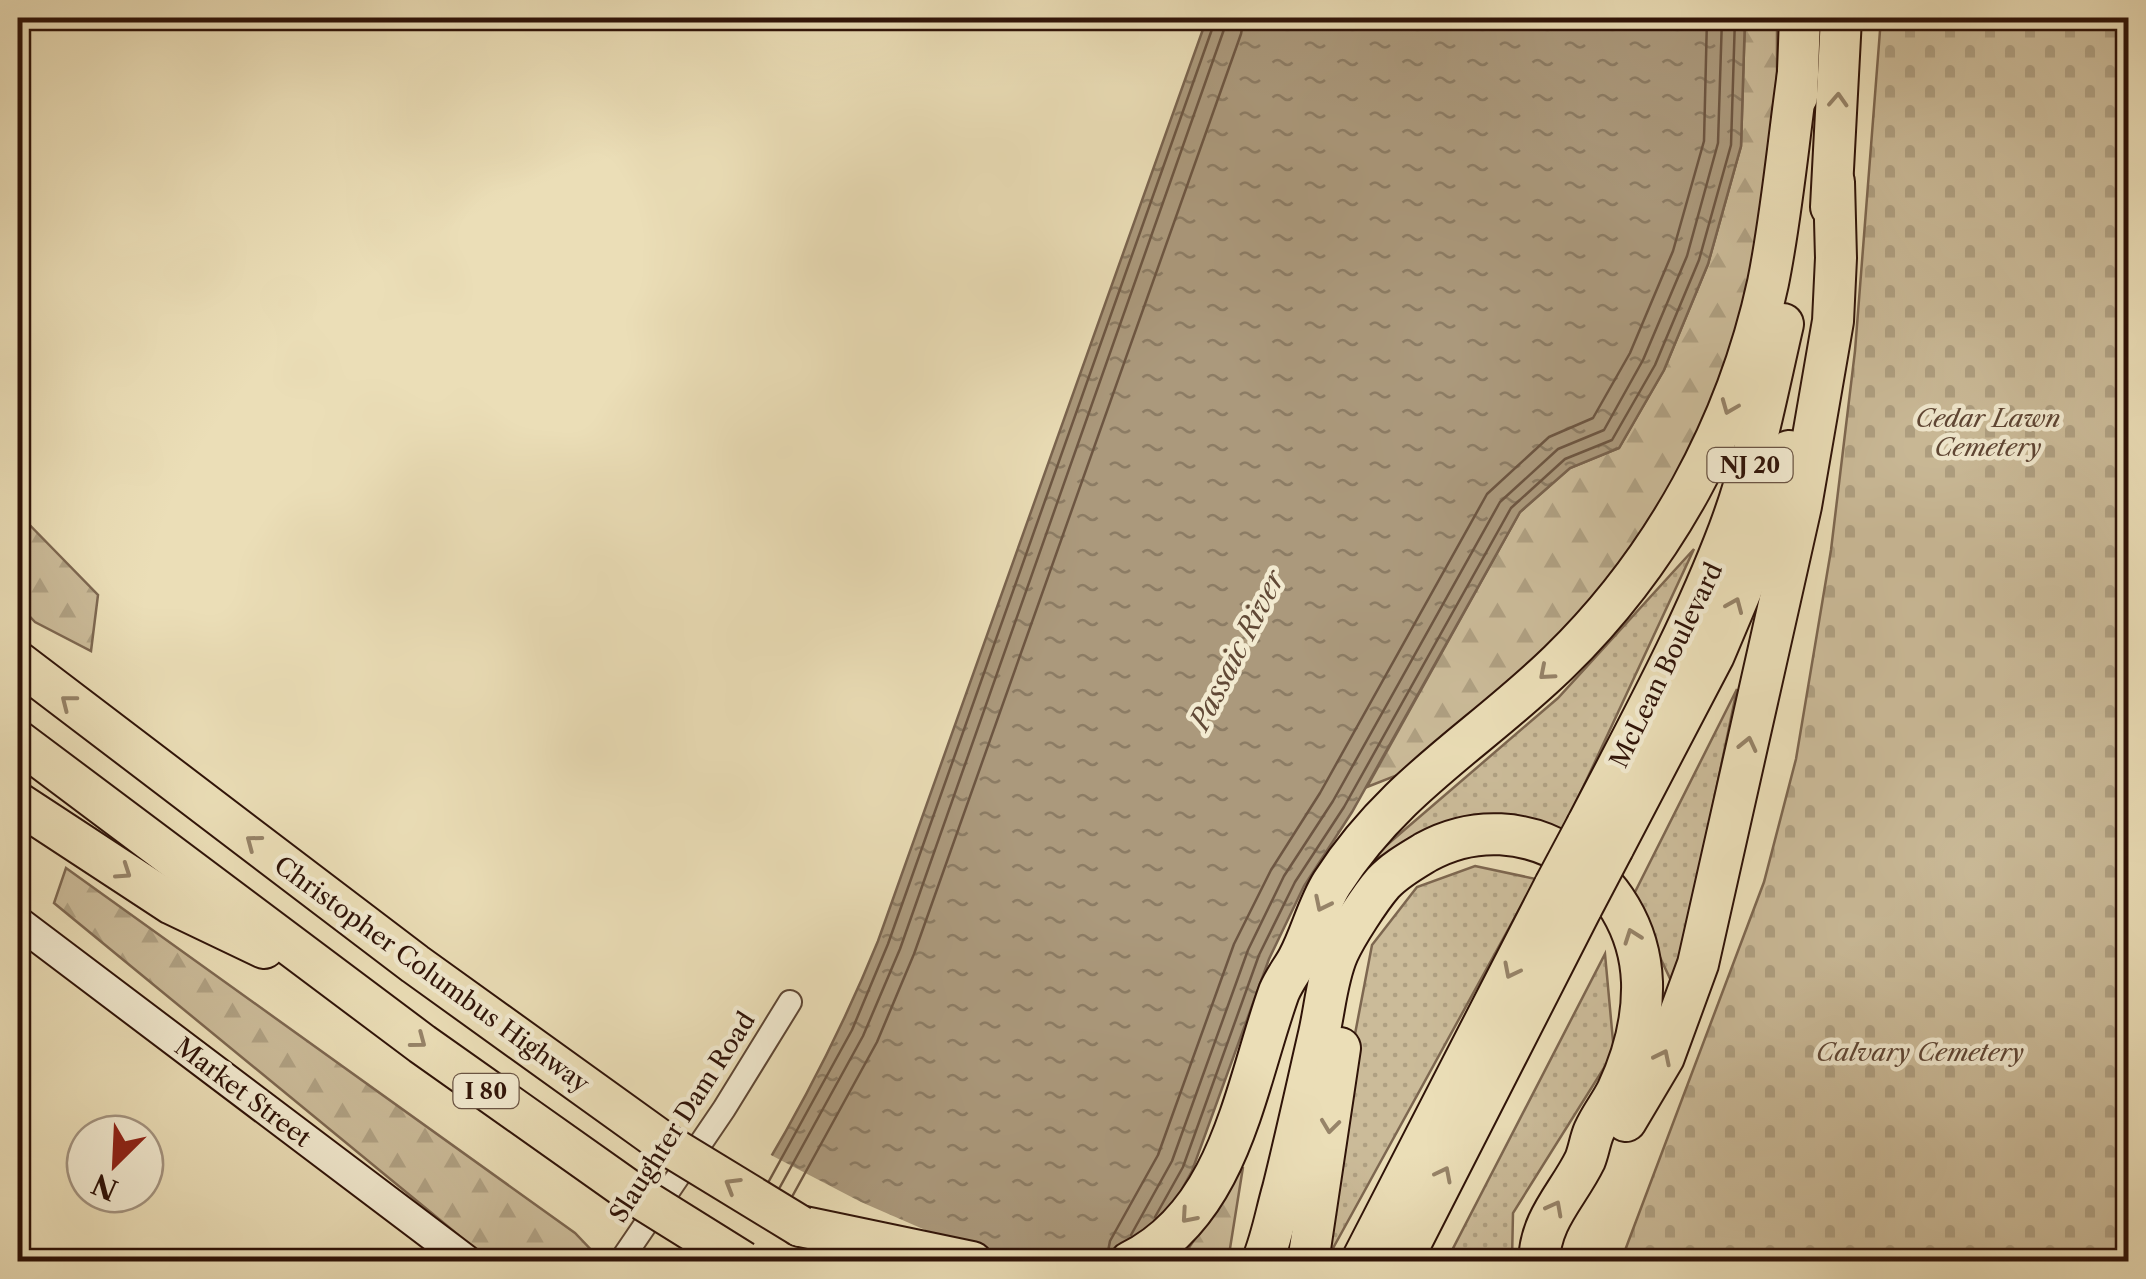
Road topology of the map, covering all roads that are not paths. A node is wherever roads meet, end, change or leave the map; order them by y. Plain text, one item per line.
1 (1800, 18) edge
2 (1840, 18) edge
3 (1798, 73) junction
4 (1834, 182) junction
5 (22, 664) edge
6 (18, 741) edge
7 (29, 811) edge
8 (1600, 837) junction
9 (1568, 896) junction
10 (18, 922) edge
11 (1356, 926) junction
12 (1299, 957) junction
13 (340, 983) junction
14 (790, 1002) dead end
15 (1584, 1160) junction
16 (800, 1226) junction
17 (468, 1262) edge
18 (620, 1262) edge
19 (743, 1262) edge
20 (864, 1262) edge
21 (972, 1262) edge
22 (1130, 1262) edge
23 (1252, 1262) edge
24 (1262, 1262) edge
25 (1308, 1262) edge
26 (1361, 1262) edge
27 (1401, 1262) edge
28 (1539, 1262) edge

1 - 3 highway, McLean Boulevard / NJ 20
4 -> 2 highway, McLean Boulevard / NJ 20
3 - 8 highway, McLean Boulevard / NJ 20
3 -> 12 highway
8 -> 4 highway, McLean Boulevard / NJ 20
15 -> 4 highway
16 -> 5 highway, Christopher Columbus Highway / I 80, bridge
6 - 13 highway, I 80
7 -> 13 highway
8 - 9 highway, McLean Boulevard / NJ 20, bridge
9 -> 26 highway, McLean Boulevard / NJ 20
27 -> 9 highway, McLean Boulevard / NJ 20
10 - 17 main road, Market Street
15 -> 11 highway
11 - 24 highway
11 -> 25 highway
12 -> 22 highway
12 - 23 highway
13 -> 19 highway, I 80, bridge
14 - 18 street, Slaughter Dam Road
28 -> 15 highway
16 - 20 highway, Christopher Columbus Highway / I 80
16 - 21 highway

